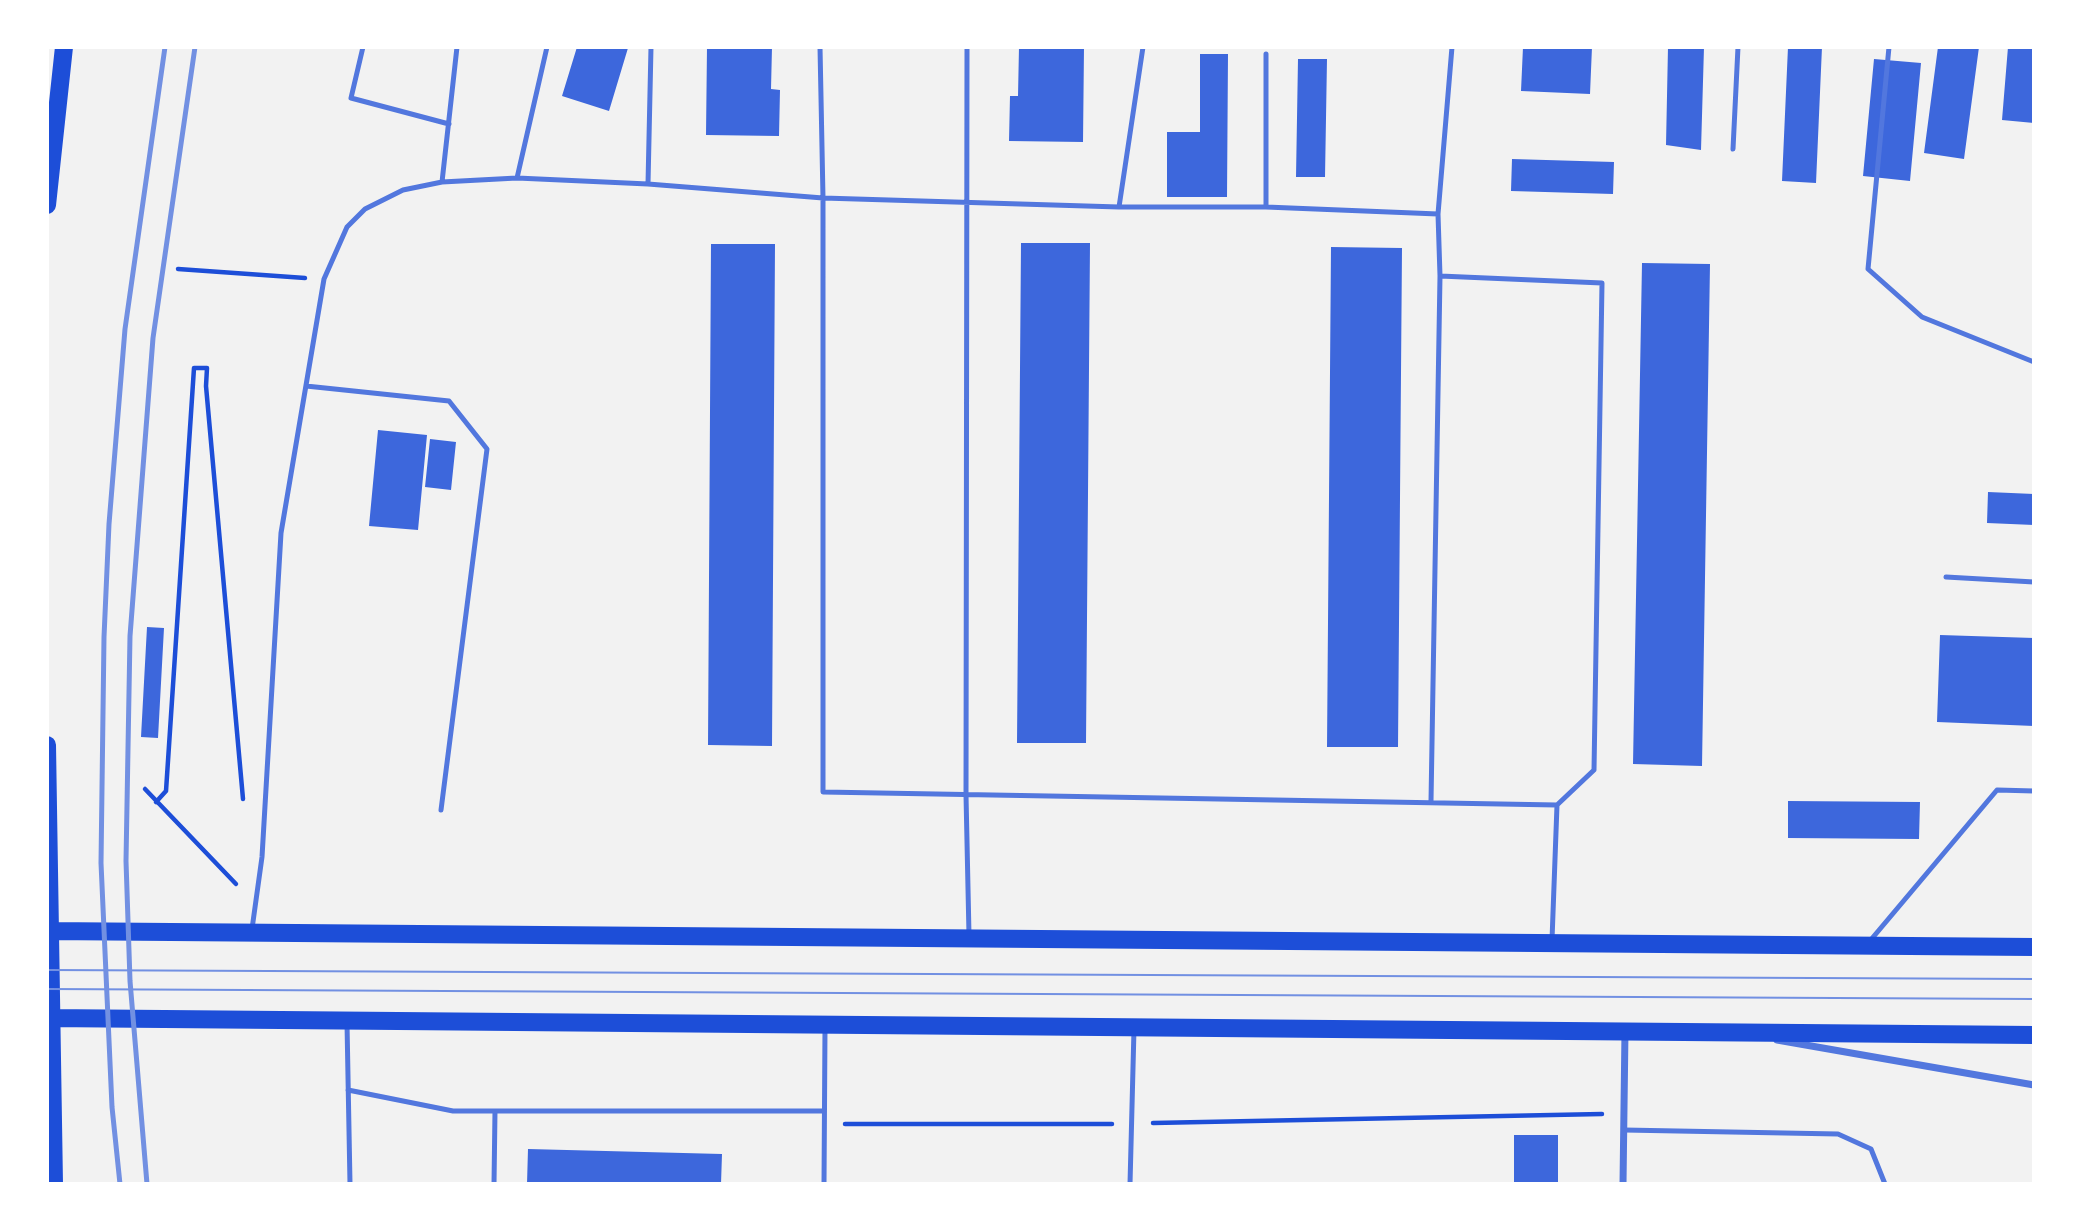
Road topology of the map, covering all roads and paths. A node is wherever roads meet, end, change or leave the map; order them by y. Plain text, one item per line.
1 (64, 47) edge
2 (363, 47) edge
3 (457, 47) edge
4 (547, 47) edge
5 (651, 47) edge
6 (820, 47) edge
7 (967, 47) edge
8 (1143, 47) edge
9 (1451, 47) edge
10 (1738, 47) edge
11 (1889, 47) edge
12 (1266, 54) dead end
13 (449, 124) junction
14 (1732, 149) dead end
15 (517, 178) junction
16 (442, 183) junction
17 (648, 184) junction
18 (823, 198) junction
19 (968, 201) junction
20 (47, 205) edge
21 (1119, 207) junction
22 (1266, 207) junction
23 (1438, 214) junction
24 (178, 269) dead end
25 (1440, 276) junction
26 (324, 279) junction
27 (2034, 362) edge
28 (306, 386) junction
29 (1946, 577) dead end
30 (2034, 582) edge
31 (47, 745) edge
32 (145, 789) dead end
33 (2034, 791) edge
34 (966, 795) junction
35 (1431, 801) junction
36 (156, 802) junction
37 (1557, 805) junction
38 (245, 806) dead end
39 (441, 810) dead end
40 (256, 904) junction
41 (47, 931) edge
42 (252, 932) junction
43 (969, 938) junction
44 (1552, 943) junction
45 (1866, 946) junction
46 (2034, 947) edge
47 (47, 1018) edge
48 (347, 1020) junction
49 (825, 1025) junction
50 (1134, 1027) junction
51 (1625, 1031) junction
52 (1728, 1032) junction
53 (2034, 1035) edge
54 (2034, 1085) edge
55 (348, 1090) junction
56 (495, 1111) junction
57 (823, 1111) junction
58 (1624, 1113) junction
59 (823, 1124) junction
60 (1132, 1124) junction
61 (1624, 1130) junction
62 (54, 1184) edge
63 (349, 1184) edge
64 (494, 1184) edge
65 (824, 1184) edge
66 (1130, 1184) edge
67 (1623, 1184) edge
68 (1885, 1184) edge

1 - 20 main road
2 - 13 lane
3 - 13 lane
4 - 15 lane
5 - 17 lane
6 - 18 lane
7 - 19 lane
8 - 21 lane
9 - 23 lane
10 - 14 lane
11 - 27 lane
12 - 22 lane
13 - 16 lane
15 - 16 lane
15 - 17 lane
16 - 26 lane
17 - 18 lane
18 - 19 lane
18 - 34 lane
19 - 21 lane
19 - 34 lane
21 - 22 lane
22 - 23 lane
23 - 25 lane
24 - 26 path
25 - 35 lane
25 - 37 lane
26 - 28 lane
28 - 39 lane
28 - 40 lane
29 - 30 lane
31 - 62 main road
32 - 36 path
33 - 45 lane
34 - 35 lane
34 - 43 lane
35 - 37 lane
36 - 38 path
36 - 40 path
37 - 44 lane
40 - 42 lane
41 - 42 main road
42 - 43 main road
43 - 44 main road
44 - 45 main road
45 - 46 main road
47 - 48 main road
48 - 49 main road
48 - 55 lane
49 - 50 main road
49 - 57 lane
50 - 51 main road
50 - 60 lane
51 - 52 main road
51 - 58 street
52 - 53 main road
52 - 54 street
55 - 56 lane
55 - 63 lane
56 - 57 lane
56 - 64 lane
57 - 59 lane
58 - 60 path
58 - 61 street
59 - 60 path
59 - 65 lane
60 - 66 lane
61 - 67 street
61 - 68 lane

